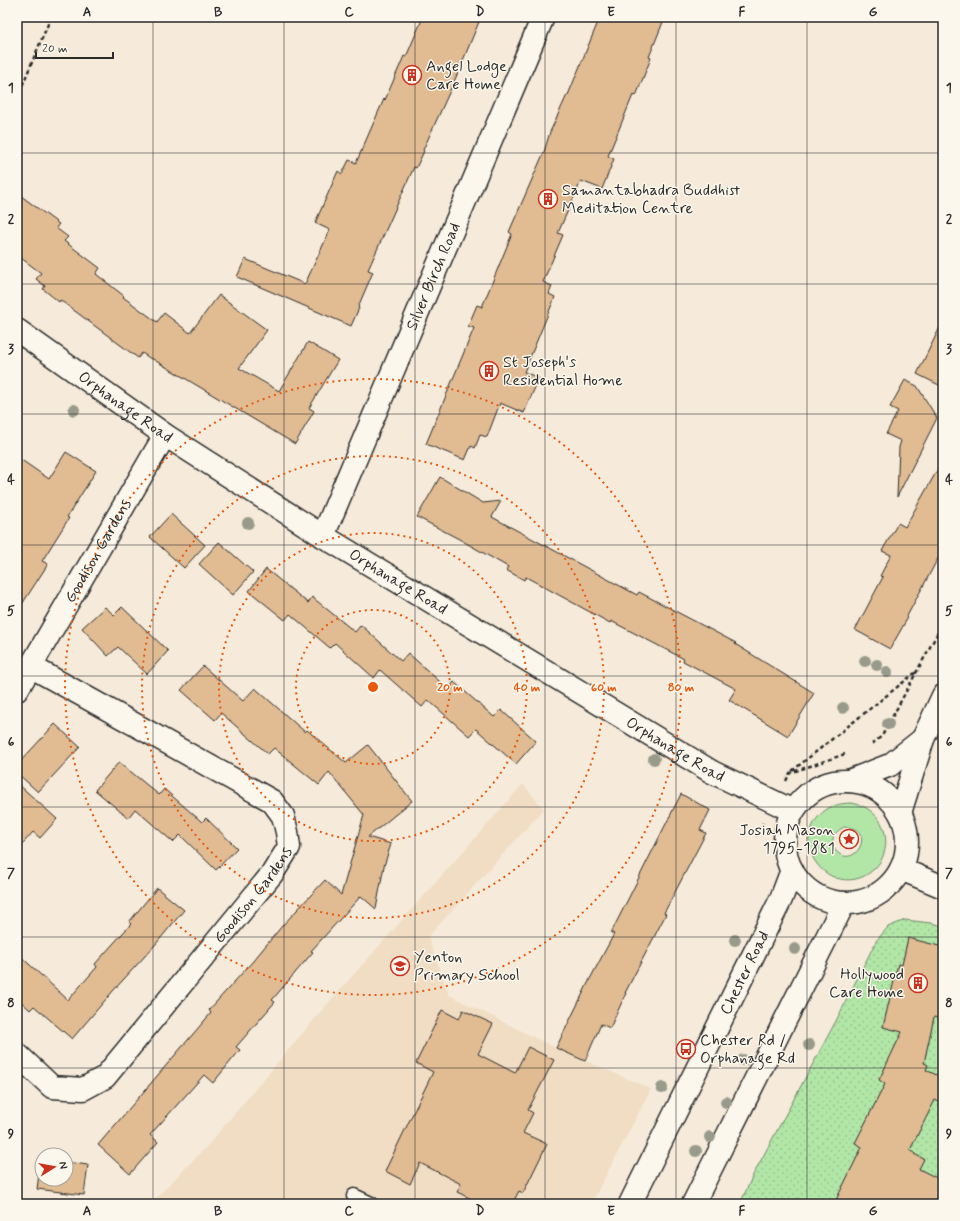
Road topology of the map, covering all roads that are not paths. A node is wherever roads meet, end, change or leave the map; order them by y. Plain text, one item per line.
1 (543, 17) edge
2 (17, 330) edge
3 (165, 435) junction
4 (323, 536) junction
5 (30, 666) junction
6 (17, 690) edge
7 (943, 696) edge
8 (923, 739) junction
9 (849, 781) junction
10 (784, 807) junction
11 (900, 813) junction
12 (901, 868) junction
13 (792, 870) junction
14 (943, 887) edge
15 (844, 903) junction
16 (17, 1054) edge
17 (354, 1196) dead end
18 (371, 1204) edge
19 (630, 1204) edge
20 (693, 1204) edge

1 - 4 main road, Silver Birch Road
2 - 3 main road, Orphanage Road
3 - 4 main road, Orphanage Road
3 - 5 main road, Goodison Gardens
4 - 10 main road, Orphanage Road
5 - 6 main road, Goodison Gardens
5 - 16 main road, Goodison Gardens
7 - 8 main road
8 - 9 main road
8 - 11 main road
9 - 10 main road
9 - 11 main road
10 - 13 main road
11 - 12 main road
12 - 14 main road
12 - 15 main road
13 - 15 main road
13 - 19 main road, Chester Road
15 - 20 main road
17 - 18 lane

